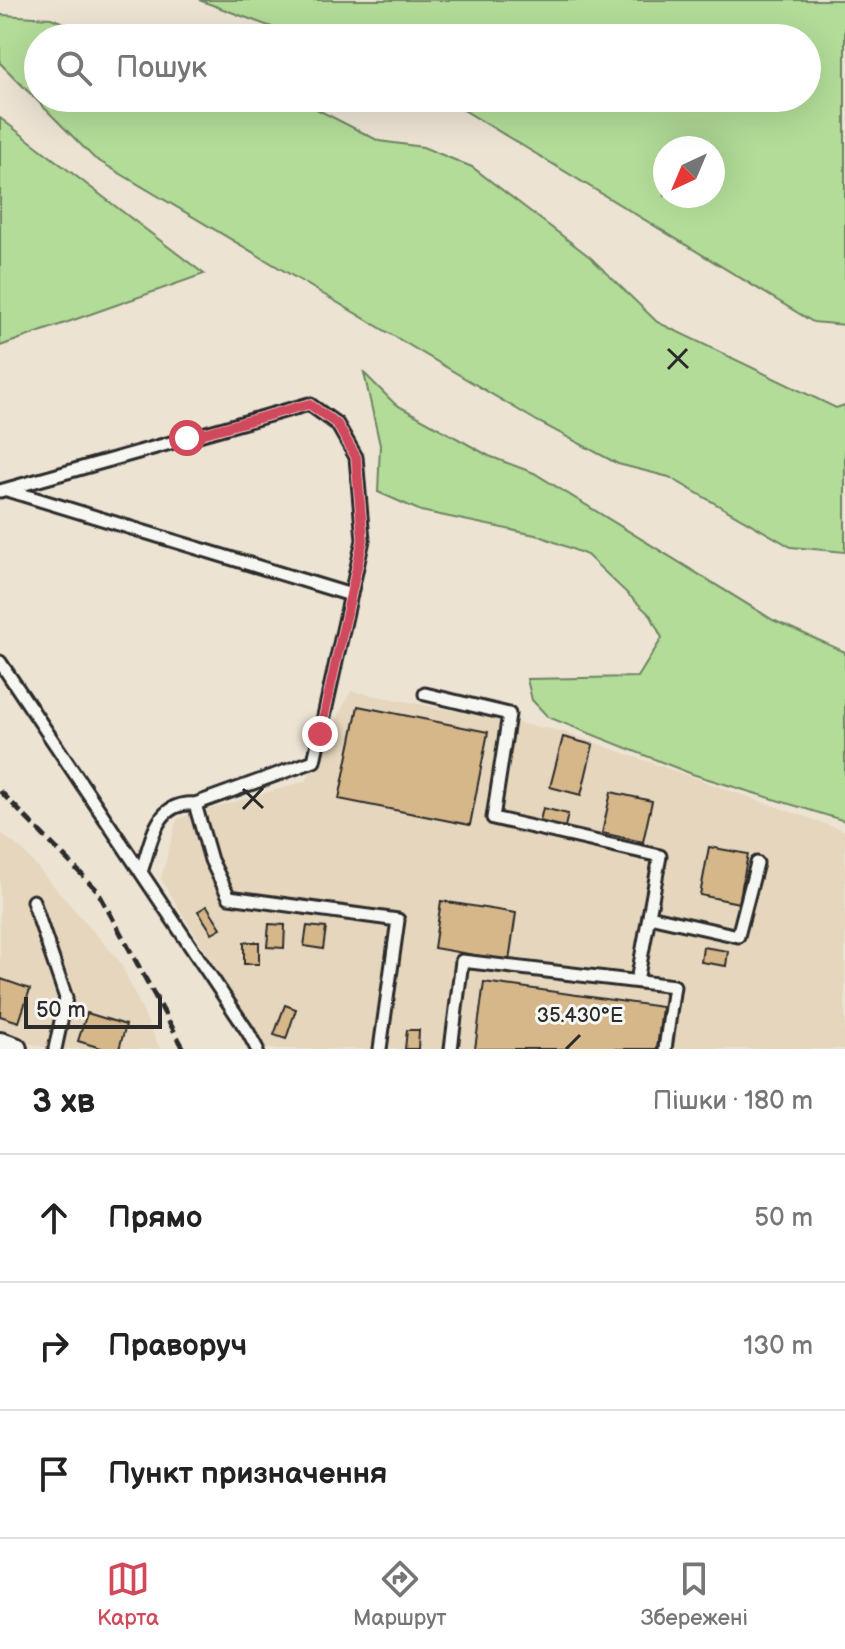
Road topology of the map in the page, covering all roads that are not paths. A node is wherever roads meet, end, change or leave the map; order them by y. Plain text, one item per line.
1 (2, 490) edge
2 (351, 595) junction
3 (0, 662) edge
4 (425, 694) dead end
5 (195, 804) junction
6 (757, 863) dead end
7 (141, 872) junction
8 (33, 901) dead end
9 (649, 916) junction
10 (637, 981) junction
11 (0, 1044) edge
12 (15, 1049) edge
13 (55, 1049) edge
14 (257, 1049) edge
15 (380, 1049) edge
16 (451, 1049) edge
17 (665, 1049) edge

1 - 2 lane
1 - 2 lane
2 - 5 lane
3 - 7 lane
4 - 9 lane
5 - 7 lane
5 - 15 lane
6 - 9 lane
7 - 14 lane
8 - 13 lane
9 - 10 lane
10 - 16 lane
10 - 17 lane
11 - 12 street

